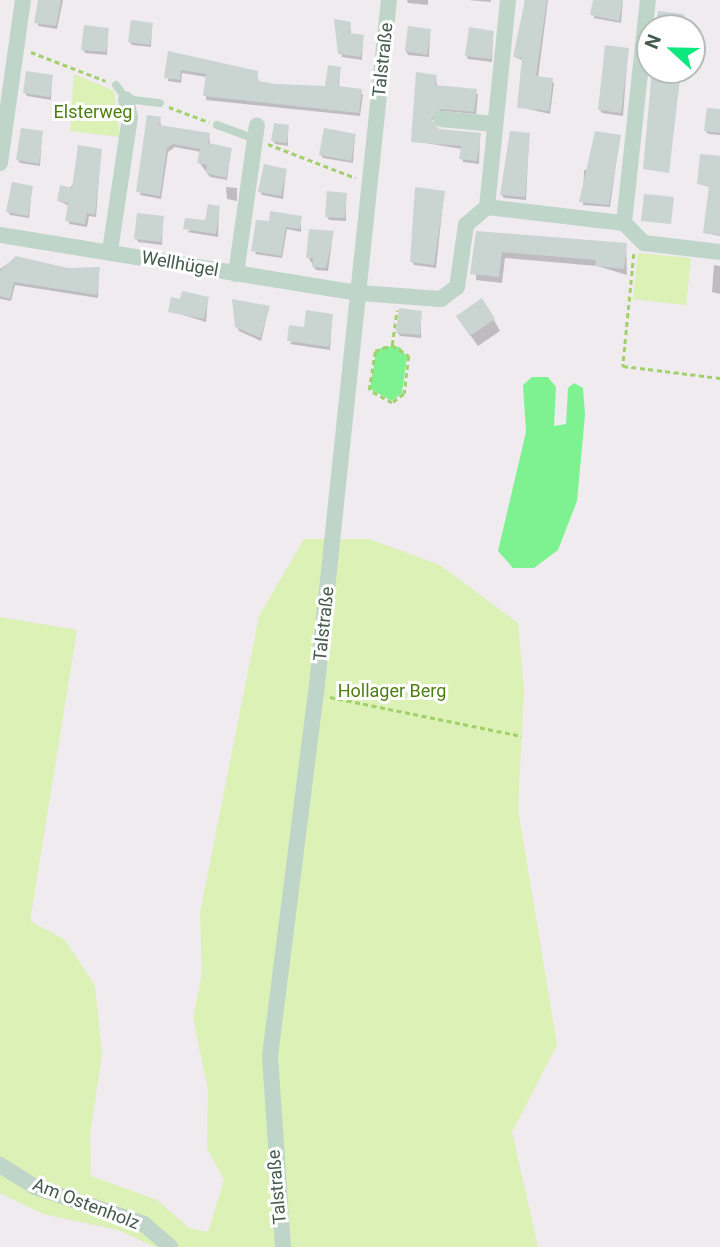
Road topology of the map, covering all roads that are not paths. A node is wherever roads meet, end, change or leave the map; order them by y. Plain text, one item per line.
1 (23, 0) edge
2 (388, 0) edge
3 (508, 0) edge
4 (648, 0) edge
5 (116, 85) road end
6 (126, 99) junction
7 (160, 103) road end
8 (441, 119) dead end
9 (495, 124) junction
10 (218, 125) road end
11 (256, 132) joint
12 (0, 163) edge
13 (487, 206) junction
14 (629, 228) junction
15 (0, 235) edge
16 (110, 251) junction
17 (720, 252) edge
18 (236, 274) junction
19 (360, 293) junction
20 (0, 1165) edge
21 (170, 1247) edge
22 (282, 1247) edge

1 - 12 street
2 - 19 street, Talstraße
3 - 9 street
4 - 14 street
5 - 6 lane
6 - 7 lane
6 - 16 street
8 - 9 street
9 - 13 street
10 - 11 lane
11 - 18 street
13 - 14 street
13 - 19 street, Wellhügel
14 - 17 street
15 - 16 street, Wellhügel
16 - 18 street, Wellhügel
18 - 19 street, Wellhügel
19 - 22 street, Talstraße
20 - 21 street, Am Ostenholz

